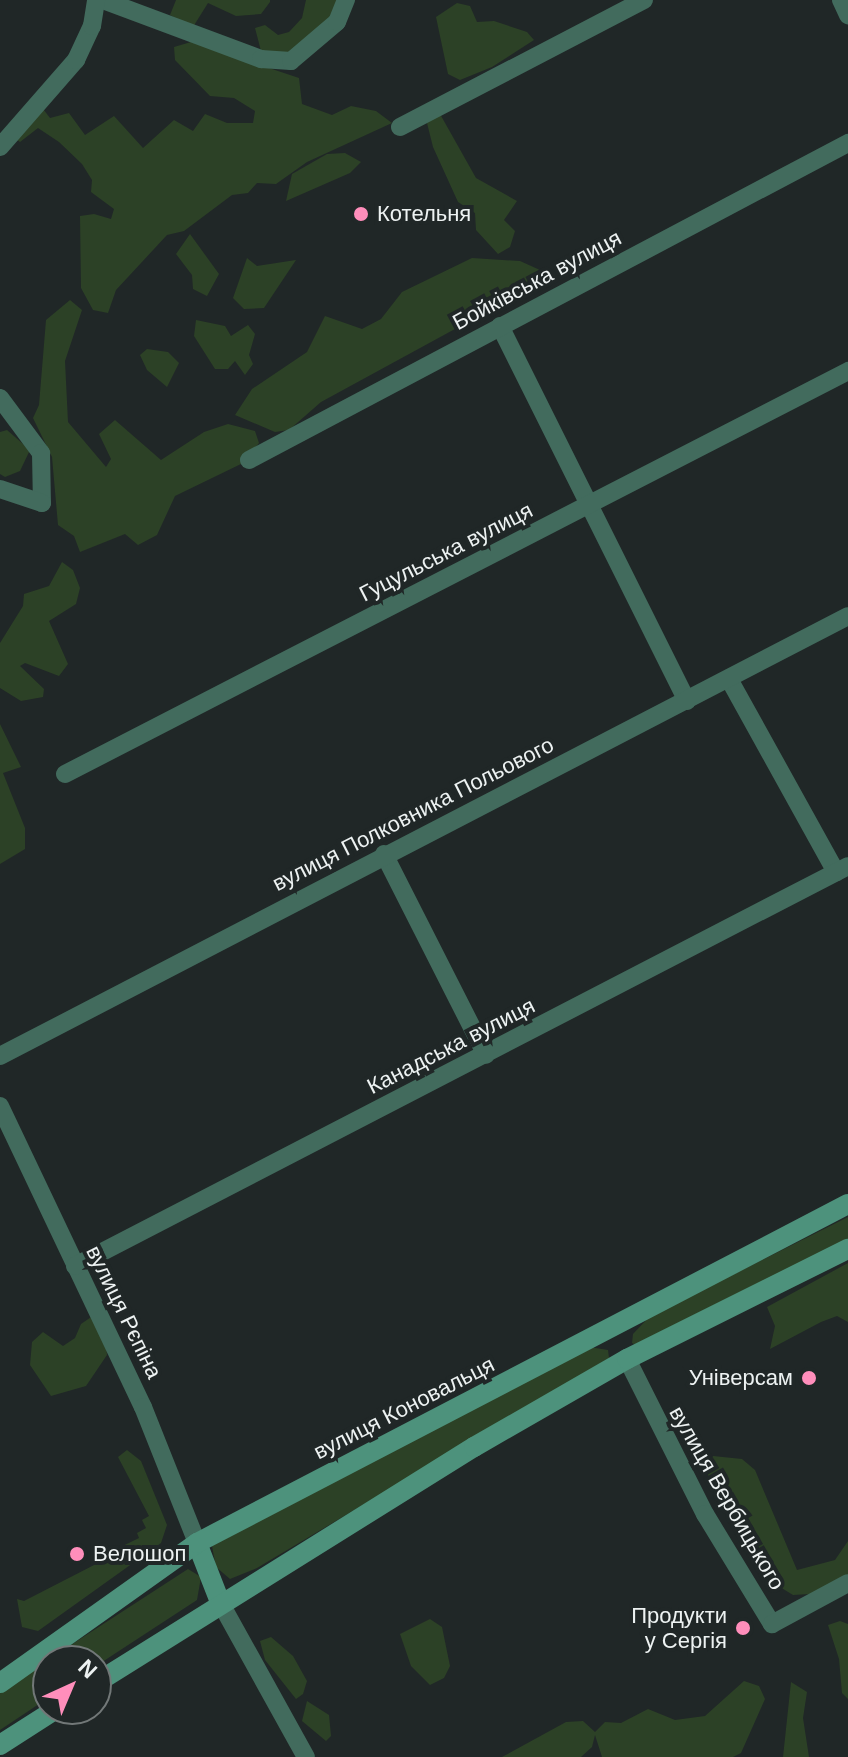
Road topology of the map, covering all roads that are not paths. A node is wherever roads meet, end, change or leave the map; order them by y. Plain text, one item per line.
1 (96, 0) edge
2 (103, 0) edge
3 (346, 0) edge
4 (644, 0) edge
5 (841, 0) edge
6 (848, 15) edge
7 (400, 127) dead end
8 (848, 143) edge
9 (0, 147) edge
10 (500, 326) junction
11 (848, 371) edge
12 (0, 398) edge
13 (249, 460) dead end
14 (0, 489) edge
15 (590, 505) junction
16 (848, 616) edge
17 (729, 679) junction
18 (687, 701) junction
19 (65, 774) dead end
20 (384, 854) junction
21 (842, 869) edge
22 (486, 1055) junction
23 (0, 1056) edge
24 (0, 1106) edge
25 (848, 1204) edge
26 (848, 1249) edge
27 (75, 1266) junction
28 (614, 1327) junction
29 (627, 1359) junction
30 (197, 1543) junction
31 (848, 1583) edge
32 (220, 1602) junction
33 (112, 1673) edge
34 (0, 1683) edge
35 (32, 1724) edge
36 (0, 1745) edge
37 (306, 1757) edge

1 - 9 street
2 - 3 street
4 - 7 street
5 - 6 street
8 - 10 street, Бойківська вулиця
10 - 13 street, Бойківська вулиця
10 - 15 street
11 - 15 street, Гуцульська вулиця
12 - 14 street
15 - 18 street
15 - 19 street, Гуцульська вулиця
16 - 17 street, вулиця Полковника Польового
17 - 18 street, вулиця Полковника Польового
17 - 21 street
18 - 20 street, вулиця Полковника Польового
20 - 22 street
20 - 23 street, вулиця Полковника Польового
21 - 22 street, Канадська вулиця
22 - 27 street, Канадська вулиця
24 - 27 street, вулиця Рєпіна
25 - 28 main road, вулиця Коновальця
26 - 29 main road
27 - 30 street, вулиця Рєпіна
28 - 29 main road
28 - 30 main road, вулиця Коновальця
29 - 31 street, вулиця Вербицького
29 - 32 main road
30 - 32 main road
30 - 34 main road, вулиця Коновальця
32 - 33 main road
32 - 37 street
35 - 36 main road

